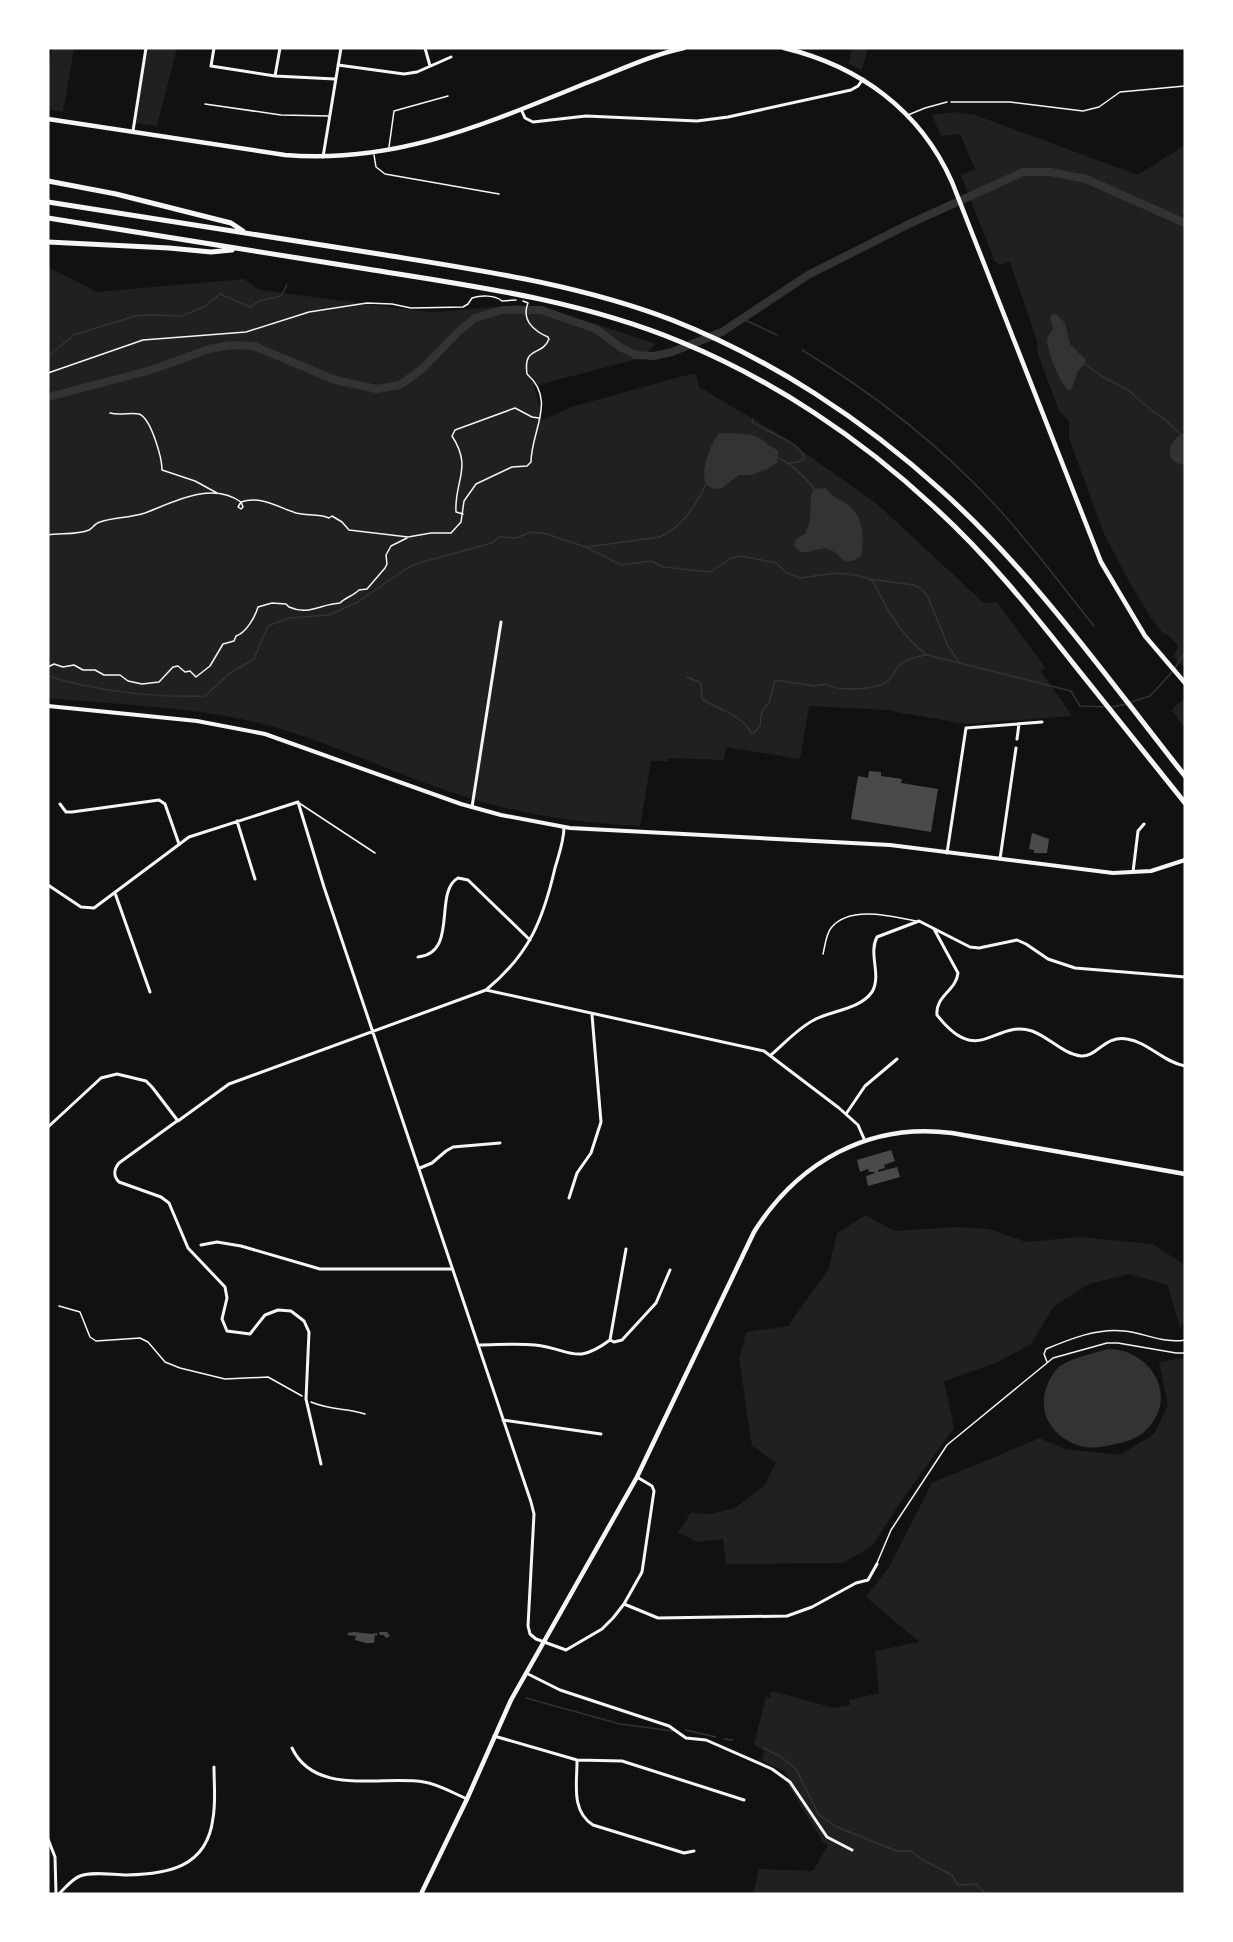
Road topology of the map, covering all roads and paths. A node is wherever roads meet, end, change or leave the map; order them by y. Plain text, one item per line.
1 (146, 48) edge
2 (214, 48) edge
3 (280, 48) edge
4 (341, 48) edge
5 (425, 48) edge
6 (684, 48) edge
7 (784, 48) edge
8 (451, 57) dead end
9 (338, 65) junction
10 (430, 66) junction
11 (275, 76) junction
12 (335, 79) junction
13 (863, 80) junction
14 (1185, 86) edge
15 (448, 96) dead end
16 (947, 102) joint
17 (205, 104) dead end
18 (521, 109) junction
19 (329, 116) junction
20 (908, 116) junction
21 (48, 119) edge
22 (133, 133) junction
23 (388, 151) junction
24 (374, 153) junction
25 (323, 157) junction
26 (48, 181) edge
27 (499, 194) dead end
28 (48, 202) edge
29 (48, 218) edge
30 (247, 233) junction
31 (48, 242) edge
32 (240, 249) junction
33 (48, 373) edge
34 (110, 413) dead end
35 (540, 418) junction
36 (218, 493) junction
37 (463, 514) junction
38 (48, 535) edge
39 (408, 537) junction
40 (501, 622) dead end
41 (48, 667) edge
42 (1185, 683) edge
43 (48, 706) edge
44 (1042, 722) dead end
45 (1020, 724) junction
46 (1017, 739) dead end
47 (1016, 748) dead end
48 (1185, 776) edge
49 (298, 802) junction
50 (1185, 803) edge
51 (60, 804) dead end
52 (472, 807) junction
53 (237, 821) junction
54 (1144, 824) dead end
55 (564, 827) junction
56 (179, 844) junction
57 (375, 853) dead end
58 (947, 853) junction
59 (1000, 859) junction
60 (1185, 860) edge
61 (1133, 872) junction
62 (255, 879) dead end
63 (48, 885) edge
64 (115, 893) junction
65 (919, 921) junction
66 (933, 927) junction
67 (530, 940) junction
68 (823, 954) dead end
69 (418, 957) dead end
70 (1185, 977) edge
71 (486, 990) junction
72 (150, 992) dead end
73 (592, 1014) junction
74 (373, 1030) junction
75 (771, 1055) junction
76 (897, 1059) dead end
77 (1185, 1066) edge
78 (846, 1114) junction
79 (178, 1121) junction
80 (48, 1127) edge
81 (865, 1141) junction
82 (500, 1143) dead end
83 (420, 1168) junction
84 (1185, 1174) edge
85 (569, 1198) dead end
86 (201, 1245) dead end
87 (626, 1249) dead end
88 (453, 1269) junction
89 (670, 1270) dead end
90 (60, 1306) dead end
91 (610, 1340) junction
92 (1185, 1340) edge
93 (478, 1345) junction
94 (1185, 1353) edge
95 (1047, 1362) junction
96 (306, 1399) junction
97 (365, 1414) dead end
98 (503, 1420) junction
99 (601, 1434) dead end
100 (321, 1464) dead end
101 (637, 1477) junction
102 (877, 1564) joint
103 (624, 1604) junction
104 (543, 1643) junction
105 (526, 1673) junction
106 (494, 1736) junction
107 (292, 1748) dead end
108 (577, 1760) junction
109 (214, 1767) dead end
110 (467, 1799) junction
111 (744, 1800) dead end
112 (48, 1839) edge
113 (852, 1850) dead end
114 (694, 1851) dead end
115 (58, 1894) edge
116 (421, 1894) edge

1 - 22 street
2 - 11 street
3 - 11 street
4 - 9 street
5 - 10 street
6 - 18 main road
7 - 13 main road
8 - 10 street
9 - 10 street
9 - 12 street
11 - 12 street
12 - 19 street
13 - 18 street
13 - 20 main road
14 - 16 path
15 - 23 lane
16 - 20 lane
17 - 19 lane
18 - 23 main road
19 - 25 street
20 - 42 main road
21 - 22 main road
22 - 25 main road
23 - 24 main road
24 - 25 main road
24 - 27 lane
26 - 30 highway
28 - 30 highway
29 - 32 highway
30 - 48 highway
31 - 32 highway
32 - 50 highway
33 - 35 path
34 - 36 path
35 - 37 path
35 - 37 path
36 - 38 path
36 - 39 path
37 - 39 path
39 - 41 path
40 - 52 street
43 - 52 main road
44 - 45 street
45 - 46 street
45 - 58 street
47 - 59 street
49 - 53 street
49 - 57 lane
49 - 74 street
51 - 56 street
52 - 55 main road
53 - 56 street
53 - 62 street
54 - 61 street
55 - 58 main road
55 - 67 street
56 - 64 street
58 - 59 main road
59 - 61 main road
60 - 61 main road
63 - 64 street
64 - 72 street
65 - 66 street
65 - 68 lane
65 - 75 street
66 - 70 street
66 - 77 street
67 - 69 street
67 - 71 street
71 - 73 street
71 - 74 street
73 - 75 street
73 - 85 street
74 - 79 street
74 - 83 street
75 - 78 street
76 - 78 street
78 - 81 street
79 - 80 street
79 - 96 street
81 - 84 main road
81 - 101 main road
82 - 83 street
83 - 88 street
86 - 88 street
87 - 91 street
88 - 93 street
89 - 91 street
90 - 96 path
91 - 93 street
92 - 95 lane
93 - 98 street
94 - 95 lane
95 - 102 lane
96 - 97 path
96 - 100 street
98 - 99 street
98 - 104 street
101 - 103 street
101 - 104 main road
102 - 103 street
103 - 104 street
104 - 105 main road
105 - 106 main road
105 - 113 street
106 - 108 street
106 - 110 main road
107 - 110 street
108 - 111 street
108 - 114 street
109 - 115 street
110 - 116 main road
112 - 115 street

